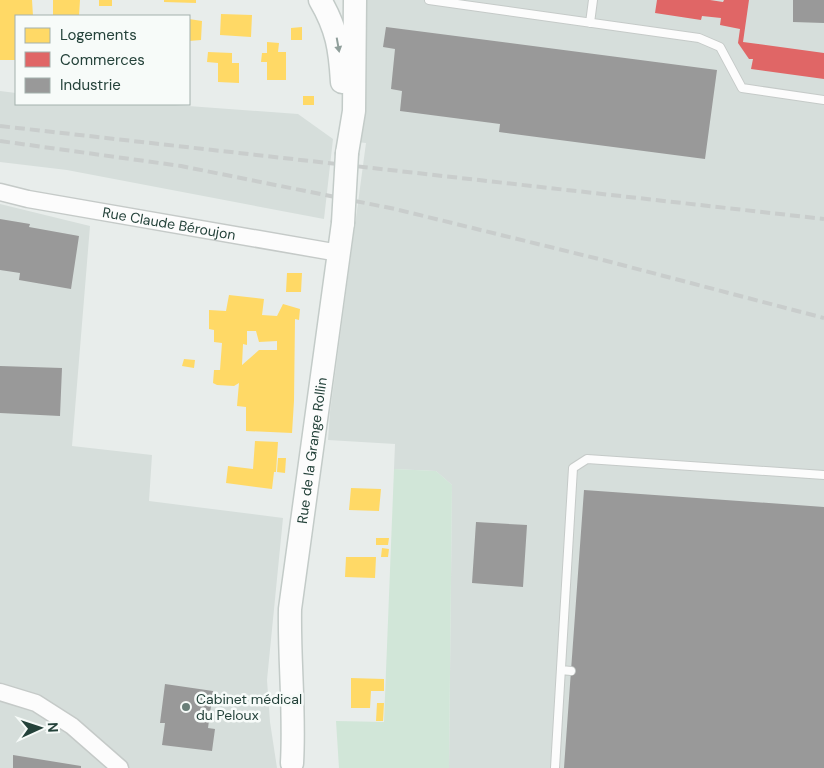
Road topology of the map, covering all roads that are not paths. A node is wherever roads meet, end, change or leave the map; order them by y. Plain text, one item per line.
1 (320, 0) edge
2 (356, 0) edge
3 (430, 0) edge
4 (594, 0) edge
5 (590, 24) junction
6 (824, 100) edge
7 (347, 147) junction
8 (0, 192) edge
9 (339, 253) junction
10 (824, 475) edge
11 (561, 670) junction
12 (571, 671) dead end
13 (0, 692) edge
14 (293, 766) edge
15 (120, 768) edge
16 (555, 768) edge

1 -> 7 main road, Rue de la Grange Rollin
2 - 7 main road, Rue de la Grange Rollin
3 - 5 lane
4 - 5 lane
5 - 6 lane
7 - 9 main road, Rue de la Grange Rollin, bridge
8 - 9 street, Rue Claude Béroujon
9 - 14 main road, Rue de la Grange Rollin
10 - 11 lane
11 - 12 lane
11 - 16 lane
13 - 15 street

